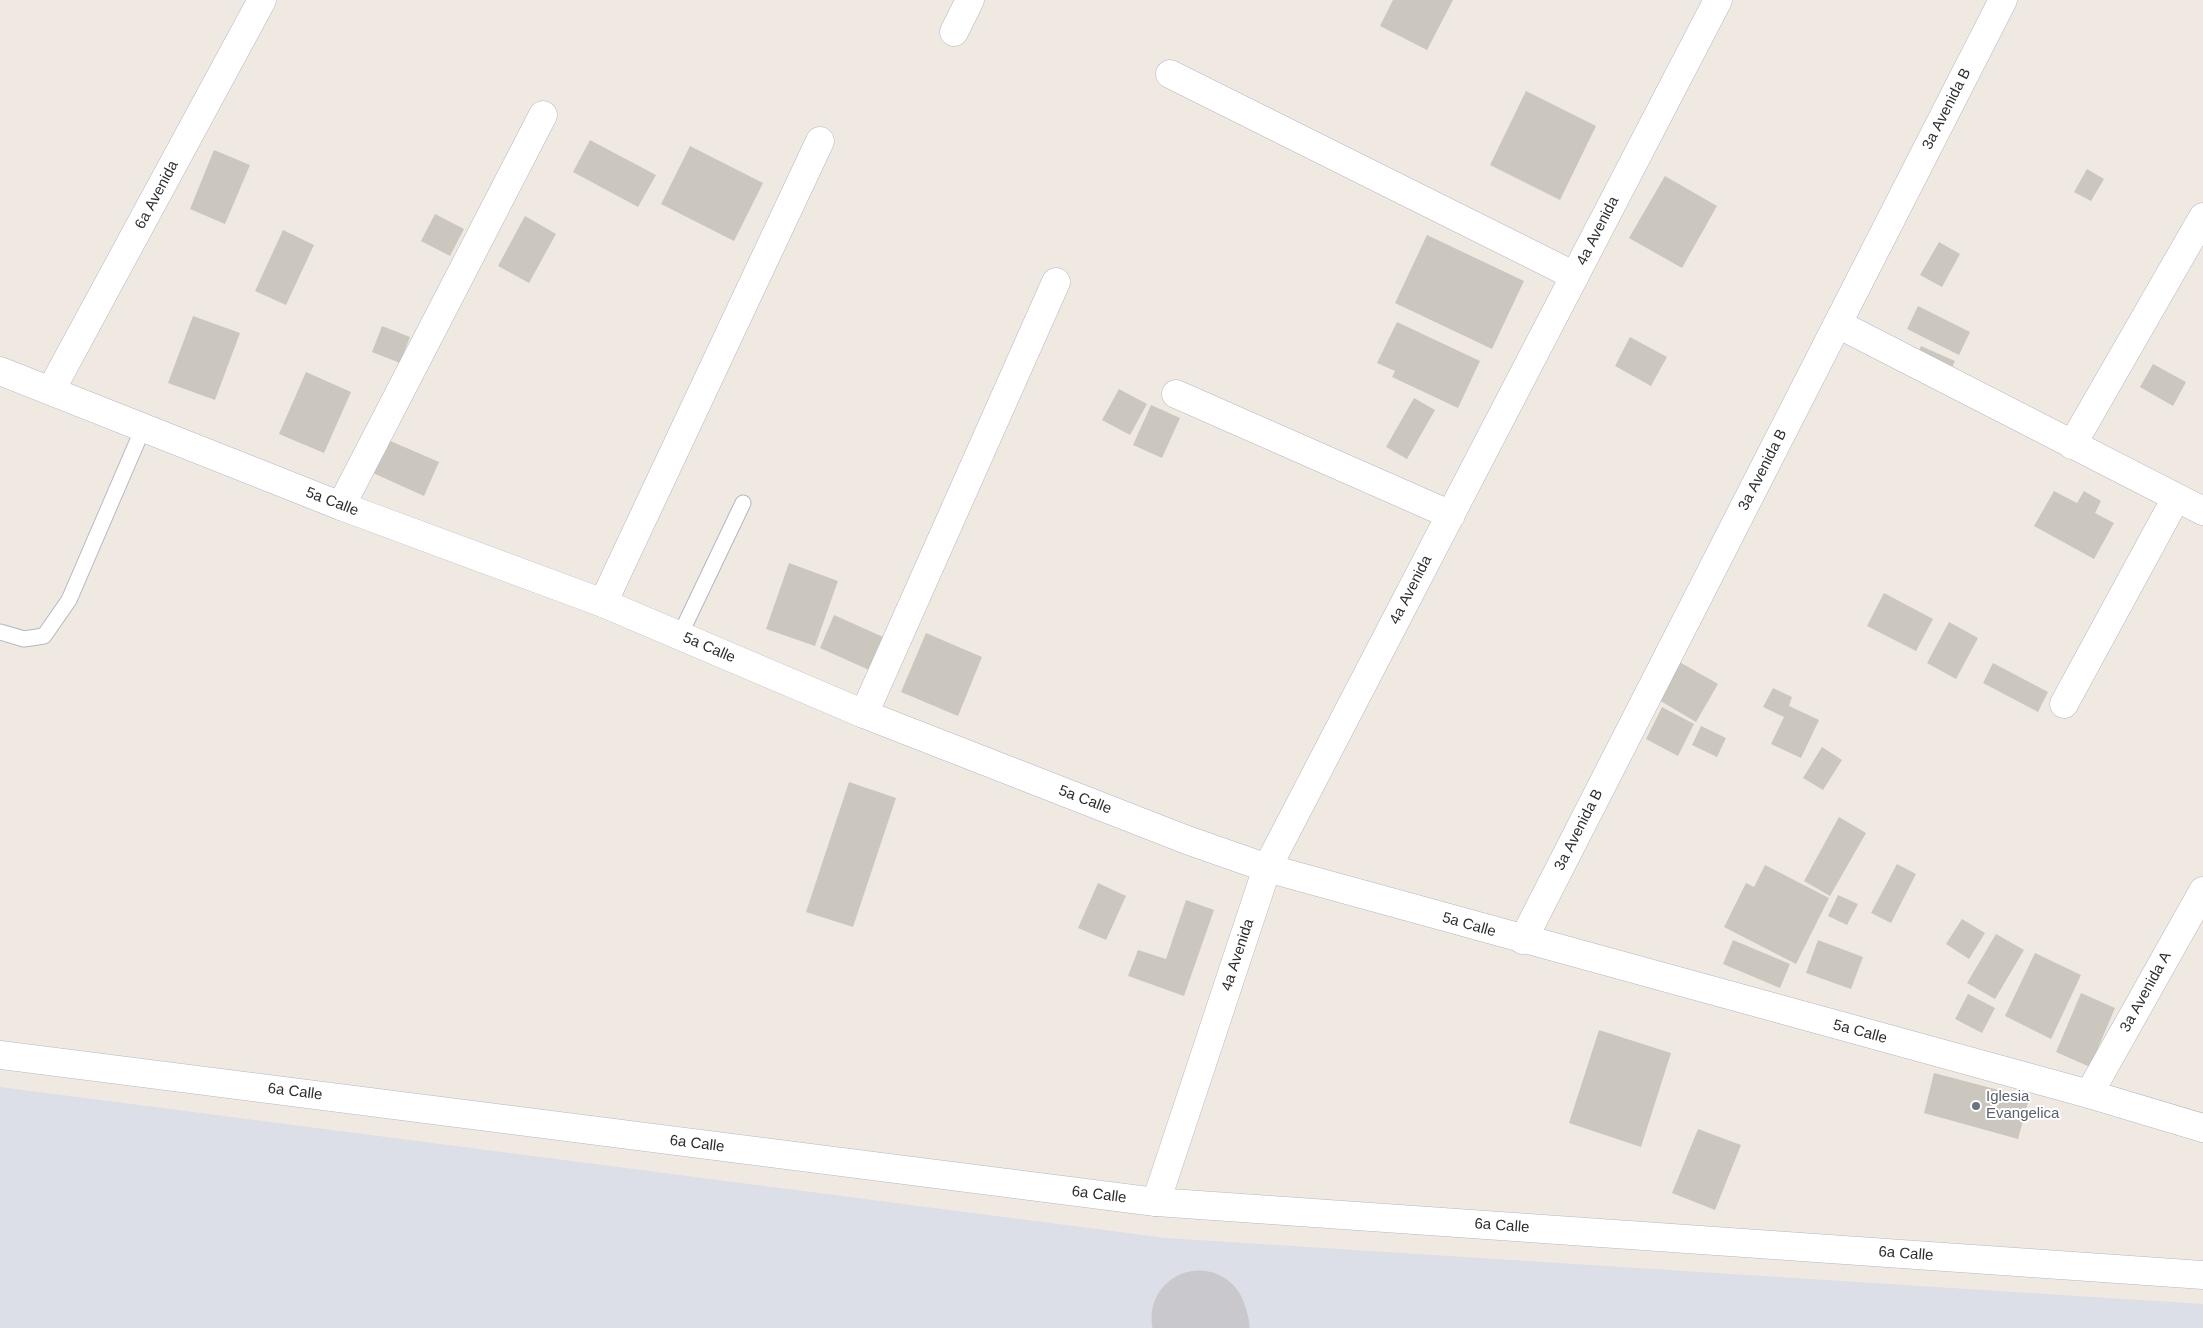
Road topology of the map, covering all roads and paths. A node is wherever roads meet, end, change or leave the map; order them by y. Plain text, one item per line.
1 (262, 0) edge
2 (970, 0) edge
3 (1718, 0) edge
4 (2003, 0) edge
5 (954, 32) dead end
6 (1170, 74) dead end
7 (543, 115) dead end
8 (820, 141) dead end
9 (2203, 217) edge
10 (1575, 276) junction
11 (1056, 282) dead end
12 (1838, 324) junction
13 (0, 372) edge
14 (52, 390) junction
15 (1176, 394) dead end
16 (144, 426) junction
17 (2072, 445) junction
18 (2176, 498) junction
19 (743, 503) dead end
20 (341, 506) junction
21 (2203, 511) edge
22 (1451, 515) junction
23 (604, 603) junction
24 (0, 632) edge
25 (680, 635) junction
26 (2064, 704) dead end
27 (864, 714) junction
28 (1267, 868) junction
29 (2203, 890) edge
30 (1523, 940) junction
31 (0, 1055) edge
32 (2089, 1094) junction
33 (2203, 1128) edge
34 (1156, 1202) junction
35 (2203, 1275) edge

1 - 14 street, 6a Avenida
2 - 5 street
3 - 10 street, 4a Avenida
4 - 12 street, 3a Avenida B
6 - 10 street
7 - 20 street
8 - 23 street
9 - 17 street
10 - 22 street, 4a Avenida
11 - 27 street
12 - 17 street
12 - 30 street, 3a Avenida B
13 - 14 street, 5a Calle
14 - 16 street, 5a Calle
15 - 22 street
16 - 20 street, 5a Calle
16 - 24 lane
17 - 18 street
18 - 21 street
18 - 26 street
19 - 25 lane
20 - 23 street, 5a Calle
22 - 28 street, 4a Avenida
23 - 25 street, 5a Calle
25 - 27 street, 5a Calle
27 - 28 street, 5a Calle
28 - 30 street, 5a Calle
28 - 34 street, 4a Avenida
29 - 32 street, 3a Avenida A
30 - 32 street, 5a Calle
31 - 34 street, 6a Calle
32 - 33 street, 5a Calle
34 - 35 street, 6a Calle

